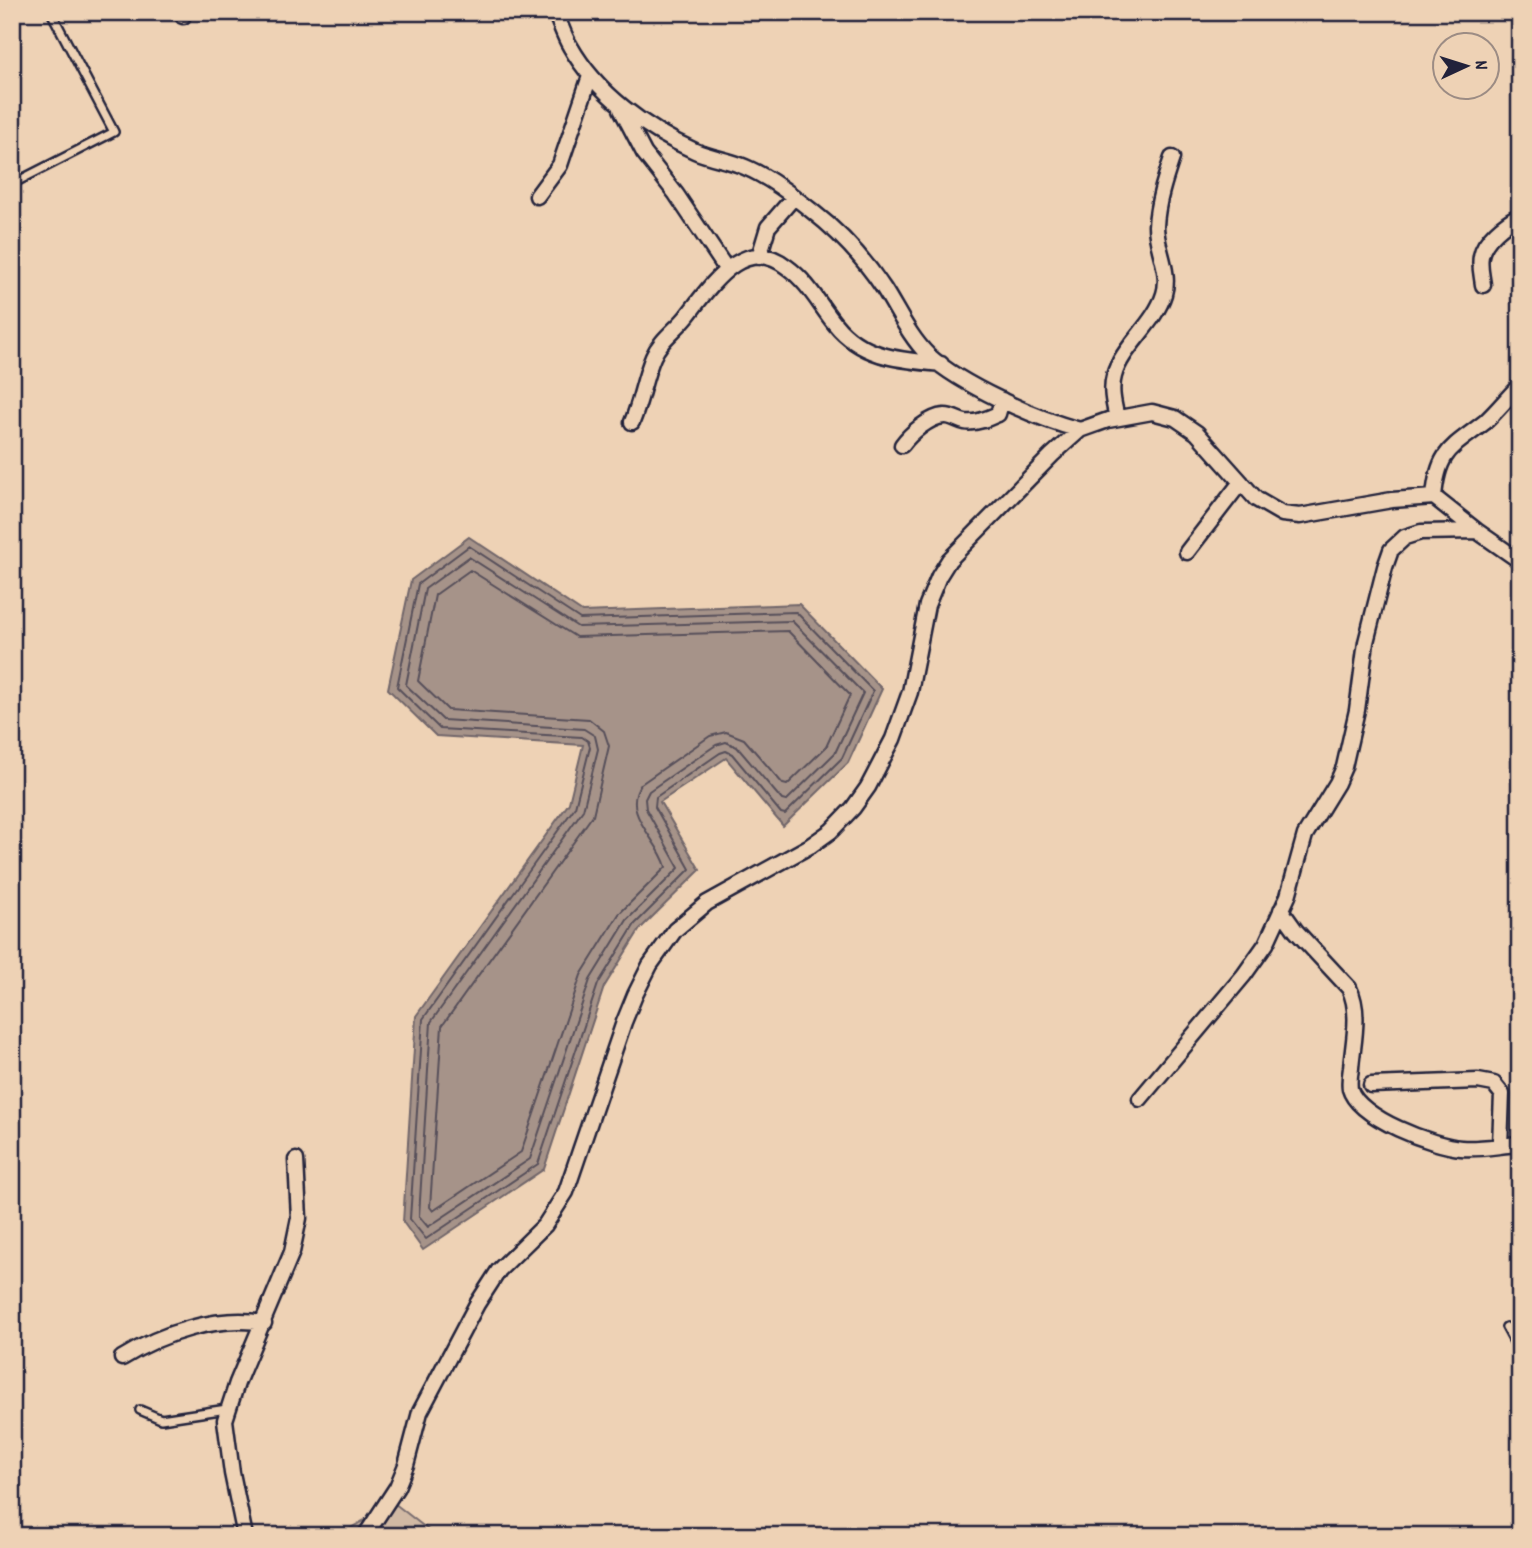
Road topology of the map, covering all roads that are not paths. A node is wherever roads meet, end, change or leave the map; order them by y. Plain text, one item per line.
1 (51, 12) edge
2 (555, 12) edge
3 (590, 76) junction
4 (615, 99) junction
5 (1172, 158) dead end
6 (12, 184) edge
7 (537, 196) dead end
8 (794, 197) junction
9 (1520, 215) edge
10 (759, 257) junction
11 (727, 270) junction
12 (1483, 285) dead end
13 (942, 364) junction
14 (1520, 385) edge
15 (1002, 400) junction
16 (1117, 418) junction
17 (632, 422) dead end
18 (1080, 430) junction
19 (902, 445) dead end
20 (1241, 482) junction
21 (1434, 497) junction
22 (1477, 531) junction
23 (1187, 552) dead end
24 (1520, 561) edge
25 (1281, 909) junction
26 (1371, 1085) dead end
27 (1140, 1099) dead end
28 (1520, 1144) edge
29 (1500, 1145) junction
30 (296, 1160) dead end
31 (264, 1322) junction
32 (1506, 1327) dead end
33 (1520, 1353) edge
34 (122, 1358) dead end
35 (227, 1409) junction
36 (140, 1410) dead end
37 (245, 1536) edge
38 (365, 1536) edge

1 - 6 lane
2 - 3 street
3 - 4 street
3 - 7 street
4 - 8 street
4 - 11 street
5 - 16 street
8 - 10 street
8 - 13 street
9 - 12 street
10 - 11 street
10 - 13 street
11 - 17 street
13 - 15 street
14 - 21 street
15 - 18 street
15 - 19 street
16 - 18 street
16 - 20 street
18 - 38 street
20 - 21 street
20 - 23 street
21 - 22 street
22 - 24 street
22 - 25 street
25 - 27 street
25 - 29 street
26 - 29 street
28 - 29 street
30 - 31 street
31 - 34 street
31 - 35 street
32 - 33 lane
35 - 36 lane
35 - 37 street

